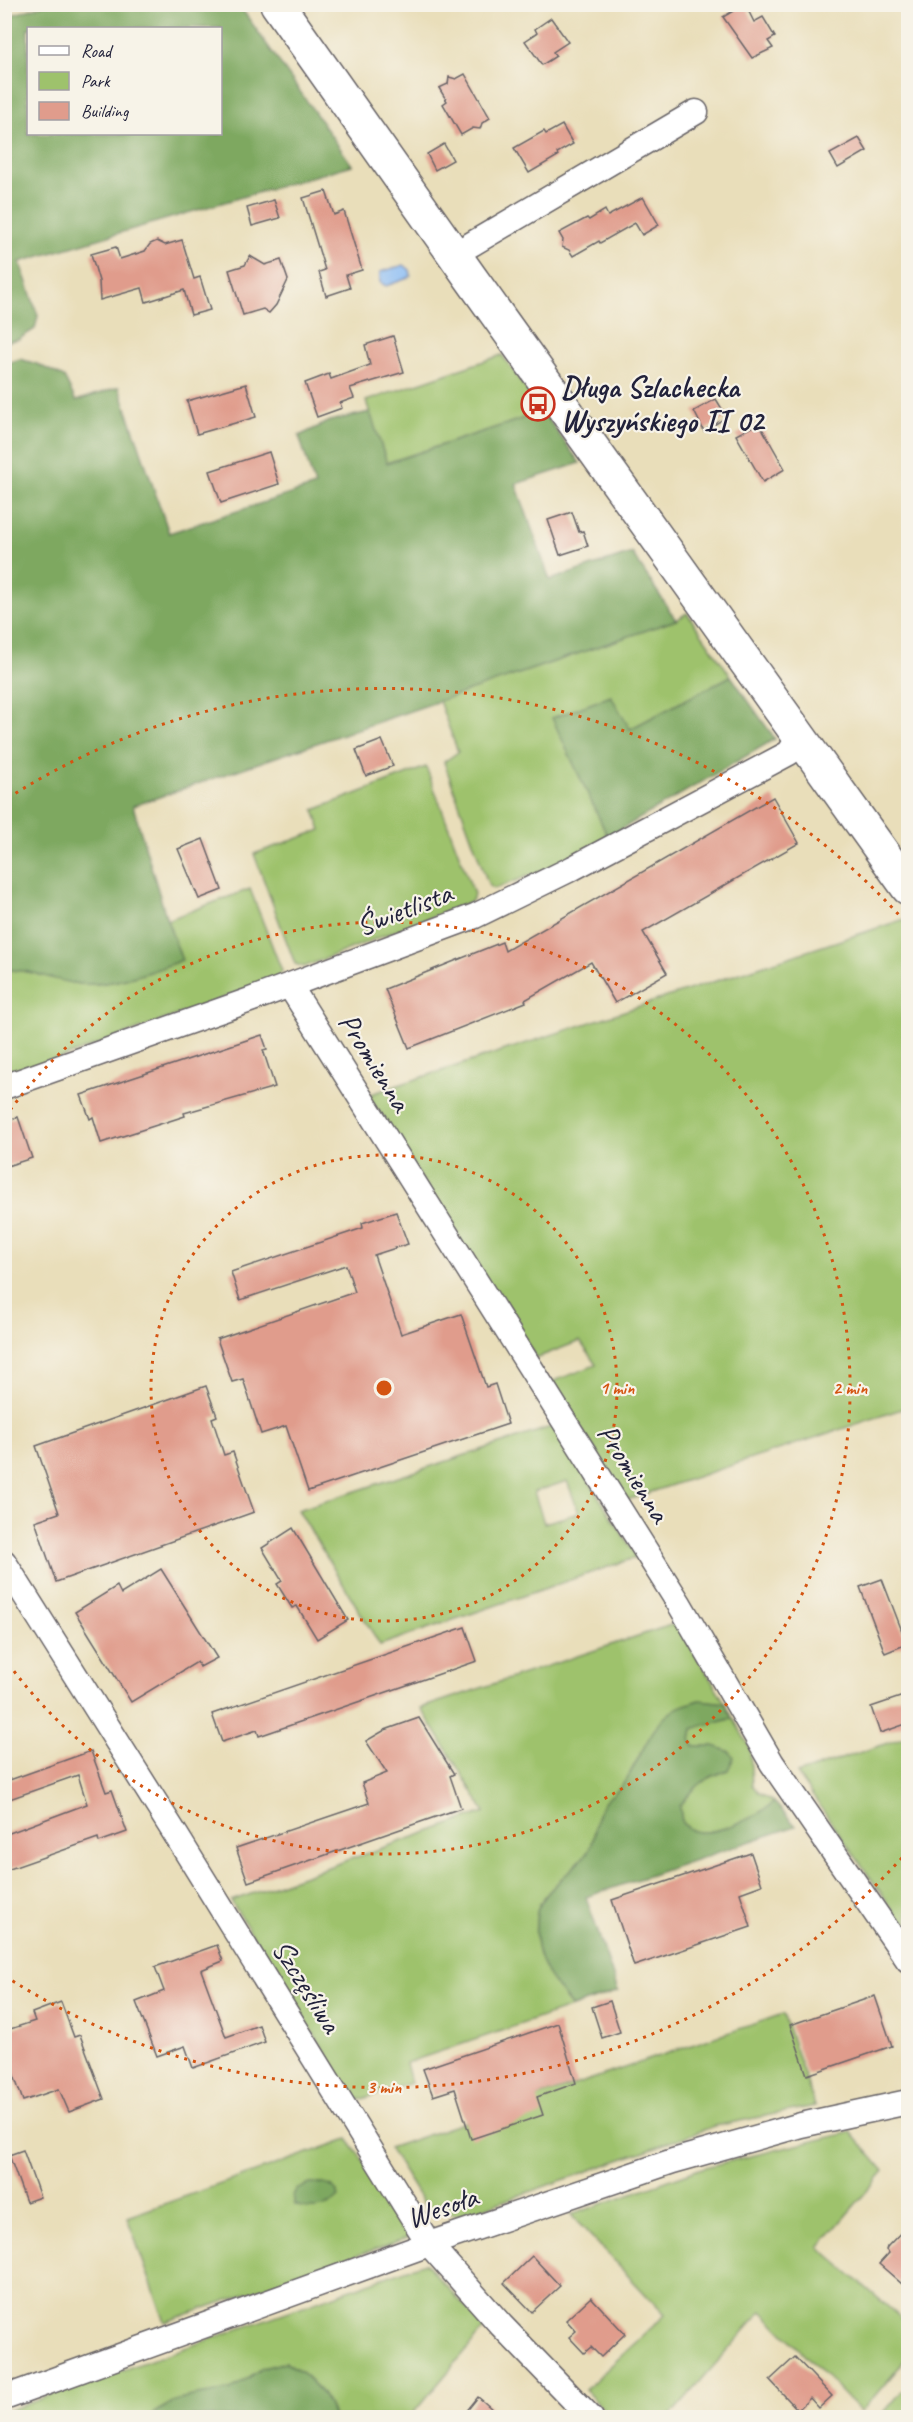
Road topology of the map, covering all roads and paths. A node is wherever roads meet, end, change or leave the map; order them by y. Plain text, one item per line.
1 (278, 4) edge
2 (696, 112) dead end
3 (453, 255) junction
4 (800, 737) junction
5 (909, 888) edge
6 (290, 986) junction
7 (4, 1087) edge
8 (4, 1562) edge
9 (909, 1960) edge
10 (909, 2102) edge
11 (429, 2244) junction
12 (4, 2398) edge
13 (591, 2418) edge

1 - 3 street
2 - 3 street
3 - 4 street
4 - 5 street
4 - 6 street, Świetlista
6 - 7 street, Świetlista
6 - 9 street, Promienna
8 - 11 street, Szczęśliwa
10 - 11 street, Wesoła
11 - 12 street, Wesoła
11 - 13 street, Szczęśliwa

